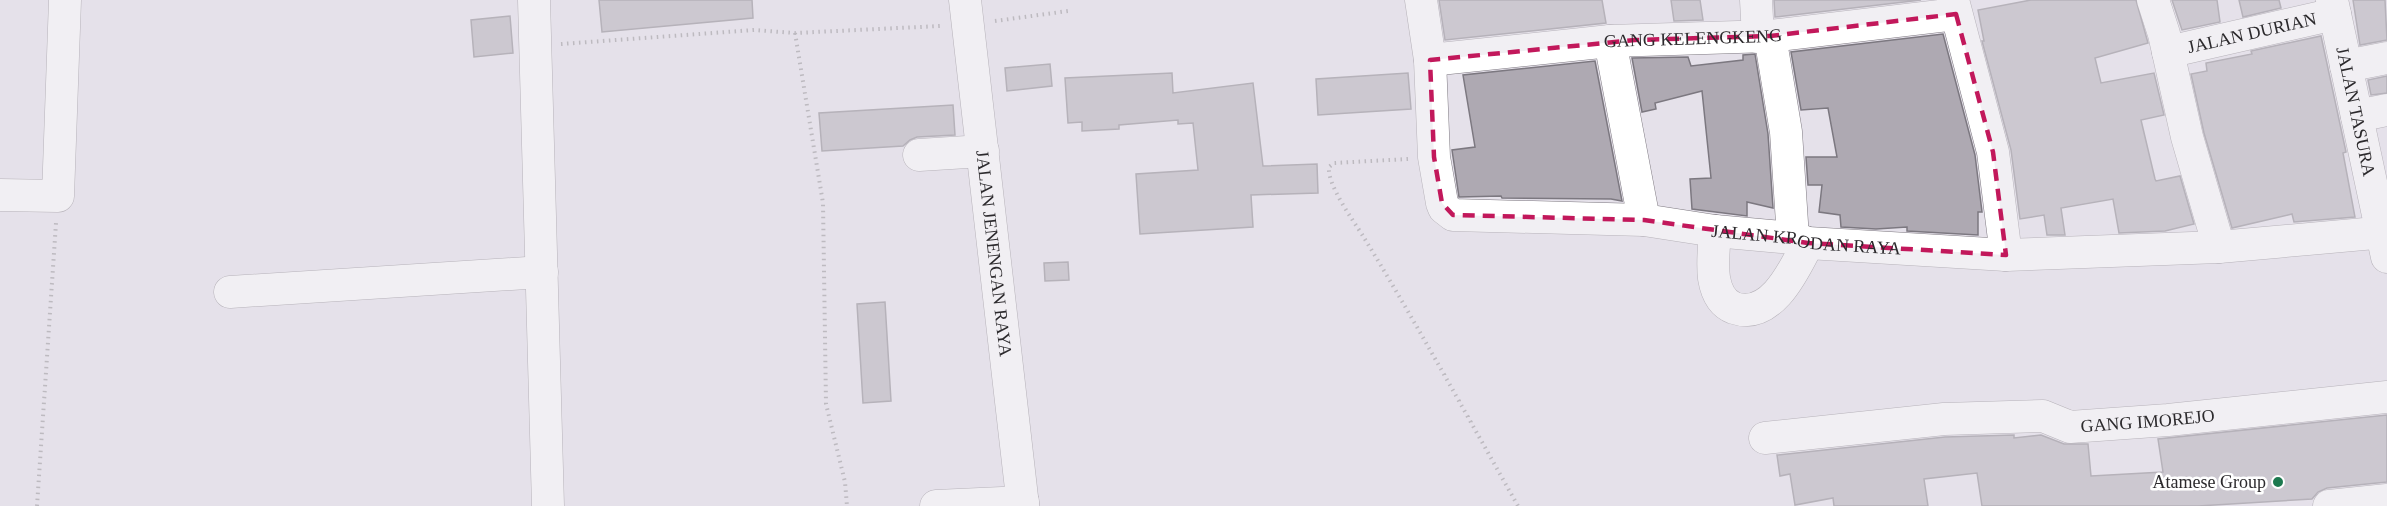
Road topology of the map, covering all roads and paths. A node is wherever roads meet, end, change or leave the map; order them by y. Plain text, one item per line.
1 (65, 0) edge
2 (534, 0) edge
3 (1421, 0) edge
4 (1756, 0) edge
5 (2153, 0) edge
6 (1954, 7) edge
7 (2333, 7) edge
8 (1068, 11) dead end
9 (967, 13) edge
10 (795, 33) junction
11 (1764, 37) junction
12 (1610, 42) junction
13 (537, 46) junction
14 (2168, 52) junction
15 (2387, 58) edge
16 (1430, 60) junction
17 (2346, 66) junction
18 (2387, 110) edge
19 (2357, 116) junction
20 (983, 151) junction
21 (919, 155) dead end
22 (1434, 157) junction
23 (0, 195) edge
24 (58, 196) junction
25 (1644, 220) junction
26 (1715, 231) junction
27 (1801, 240) junction
28 (2385, 241) edge
29 (2219, 247) junction
30 (2006, 255) junction
31 (542, 272) junction
32 (230, 292) dead end
33 (2387, 397) edge
34 (1764, 438) dead end
35 (2387, 500) edge
36 (1023, 504) edge
37 (37, 506) edge
38 (548, 506) edge
39 (847, 506) edge
40 (936, 506) edge
41 (1518, 506) edge
42 (2329, 506) edge

1 - 24 street
2 - 13 street
3 - 16 street, JALAN KRODAN RAYA
4 - 11 street
5 - 14 street
6 - 11 street, GANG KELENGKENG
6 - 30 street
7 - 14 street, JALAN DURIAN
7 - 17 street, JALAN TASURA
8 - 9 path
9 - 10 path
9 - 20 street, JALAN JENENGAN RAYA
10 - 13 path
10 - 39 path
11 - 12 street, GANG KELENGKENG
11 - 27 street
12 - 16 street, GANG KELENGKENG
12 - 25 street
13 - 31 street
14 - 29 street
15 - 17 street
16 - 22 street, JALAN KRODAN RAYA
17 - 19 street, JALAN TASURA
18 - 19 street
19 - 28 street, JALAN TASURA
20 - 21 street
20 - 36 street, JALAN JENENGAN RAYA
22 - 25 street, JALAN KRODAN RAYA
22 - 41 path
23 - 24 street
24 - 37 path
25 - 26 street, JALAN KRODAN RAYA
26 - 27 street, JALAN KRODAN RAYA
26 - 27 street
27 - 30 street, JALAN KRODAN RAYA
28 - 29 street, JALAN KRODAN RAYA
29 - 30 street, JALAN KRODAN RAYA
31 - 32 street
31 - 38 street
33 - 34 street, GANG IMOREJO
35 - 42 street
36 - 40 street

